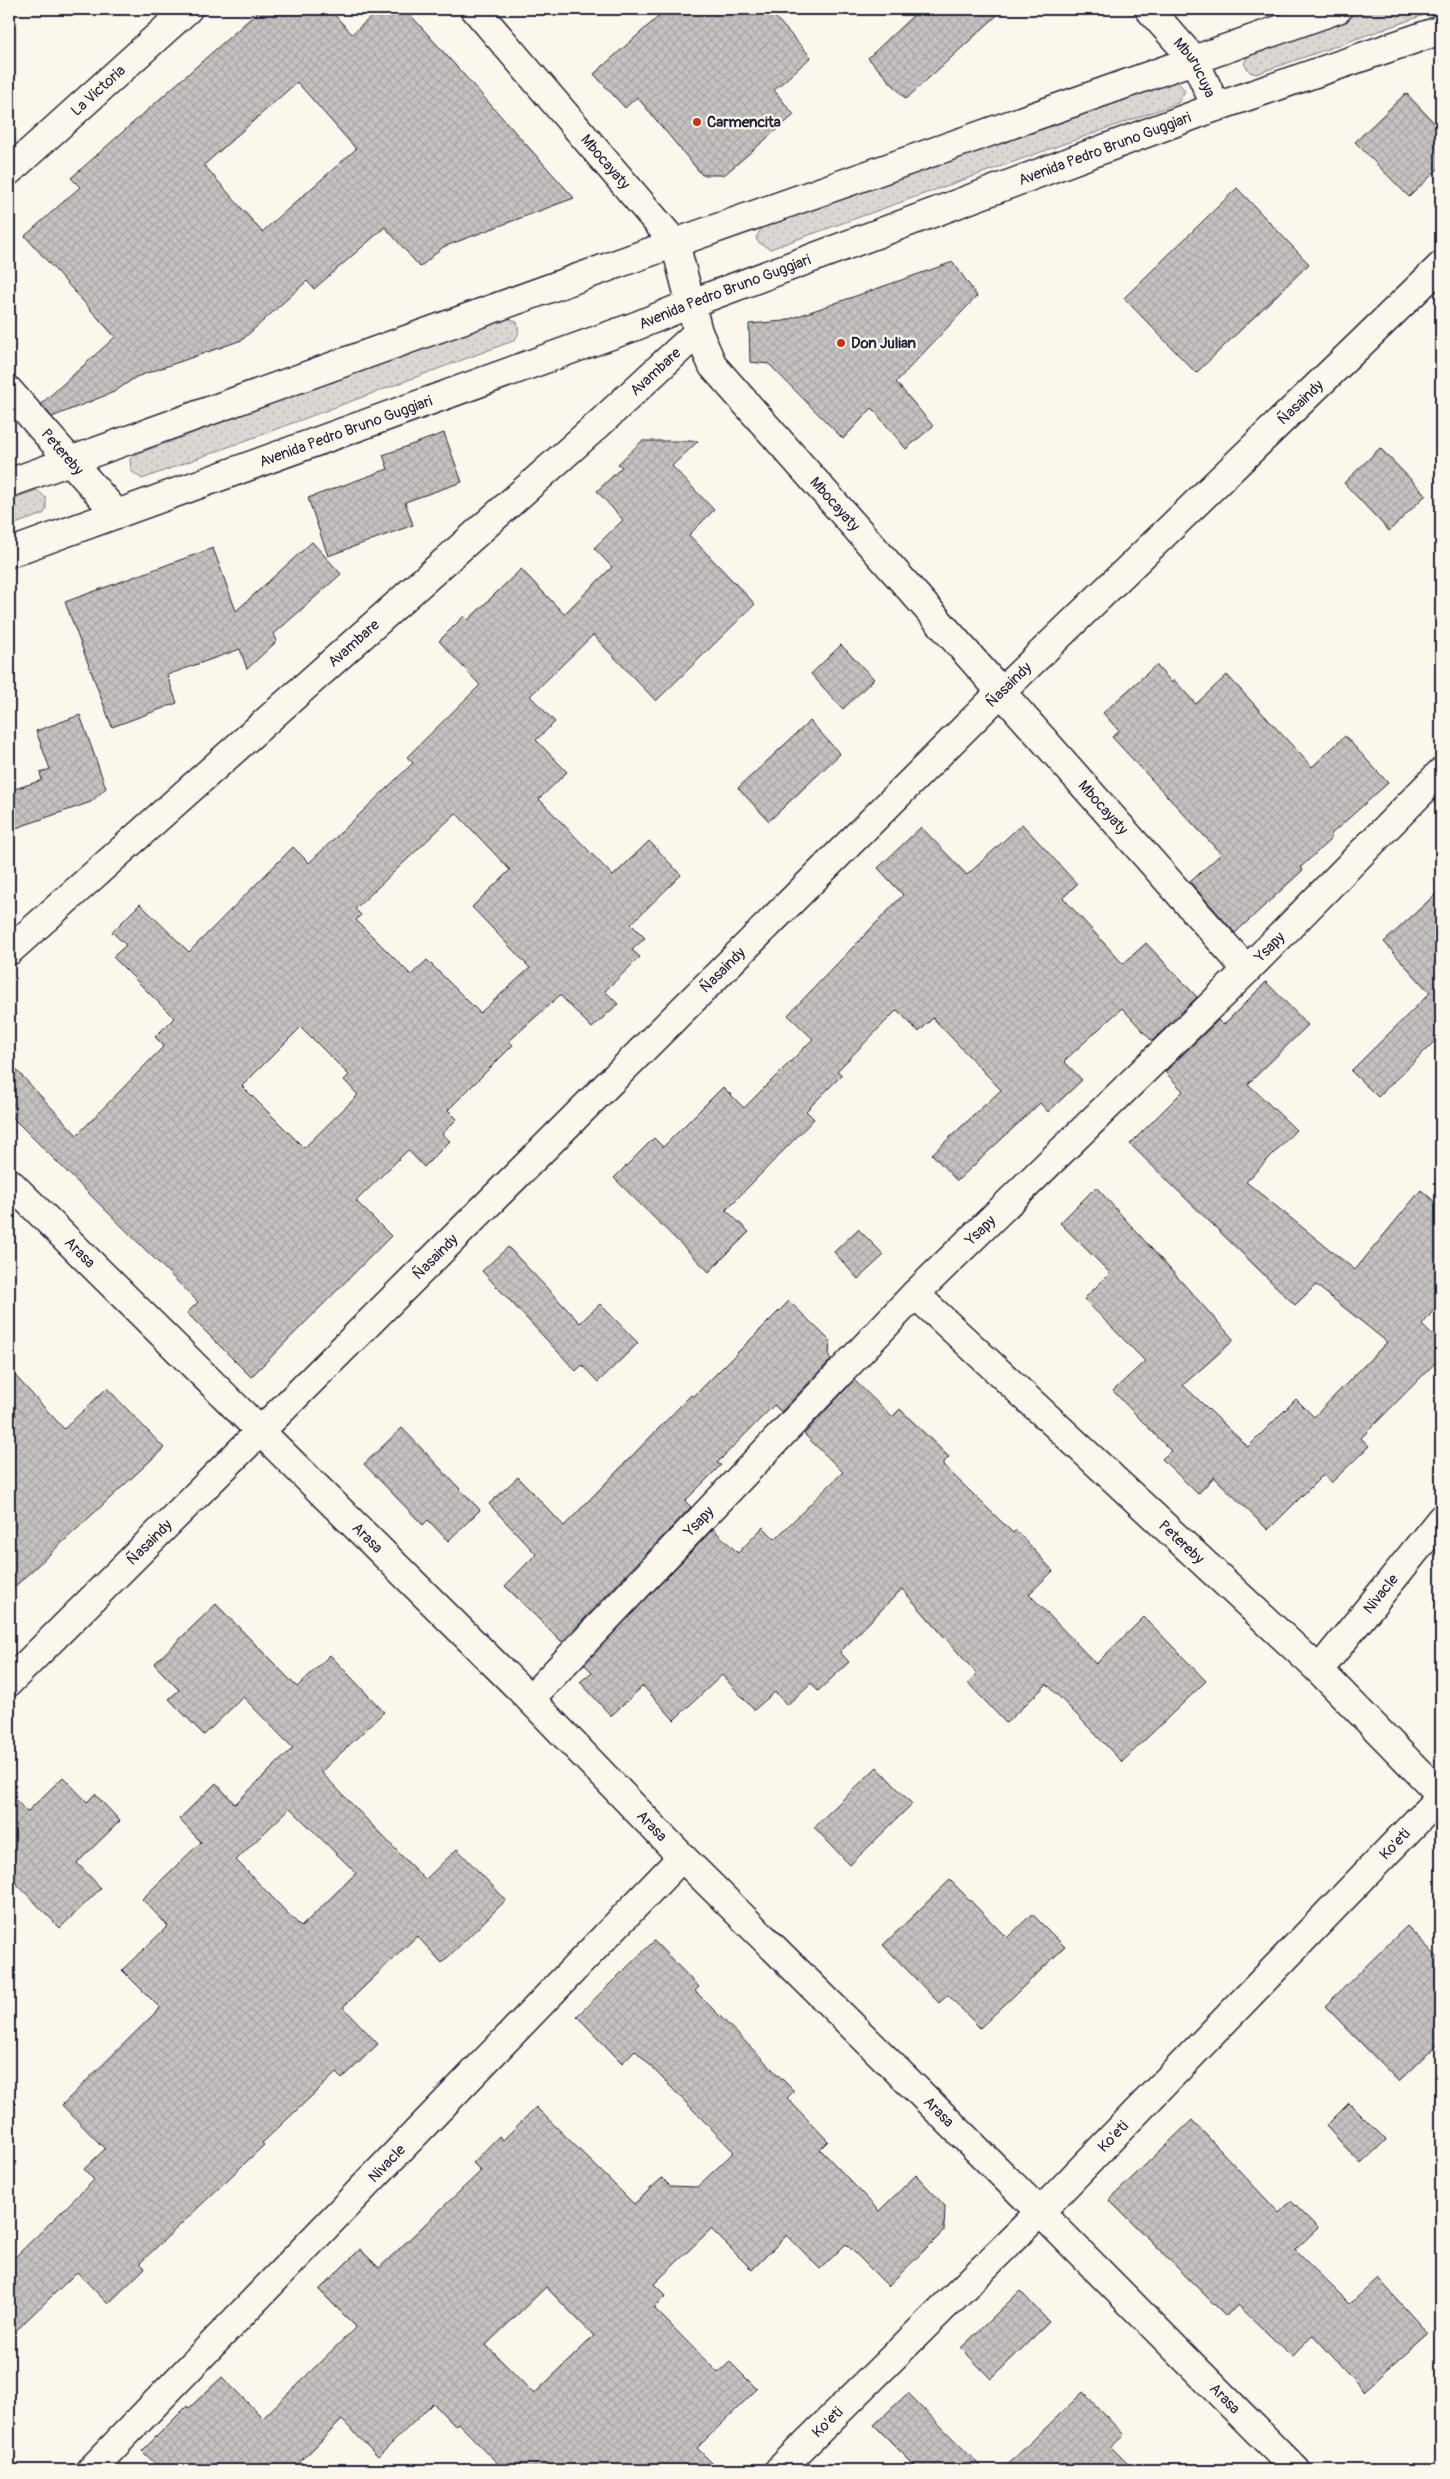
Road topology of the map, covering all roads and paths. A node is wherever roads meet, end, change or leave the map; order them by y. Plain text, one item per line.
1 (188, 9) edge
2 (475, 9) edge
3 (1149, 9) edge
4 (1338, 9) edge
5 (1441, 30) edge
6 (1195, 61) junction
7 (1216, 107) junction
8 (9, 171) edge
9 (676, 243) junction
10 (1441, 266) edge
11 (692, 303) junction
12 (698, 332) junction
13 (9, 391) edge
14 (70, 461) junction
15 (9, 483) edge
16 (116, 514) junction
17 (9, 553) edge
18 (1001, 692) junction
19 (1441, 772) edge
20 (9, 951) edge
21 (1247, 970) junction
22 (9, 1182) edge
23 (915, 1294) junction
24 (260, 1432) junction
25 (1441, 1518) edge
26 (1319, 1670) junction
27 (9, 1682) edge
28 (530, 1699) junction
29 (1441, 1796) edge
30 (682, 1857) junction
31 (1040, 2212) junction
32 (91, 2470) edge
33 (779, 2470) edge
34 (1296, 2470) edge

1 - 8 street, La Victoria
2 - 9 street, Mbocayaty
3 - 6 street, Mburucuya
4 - 6 street
5 - 7 street, Avenida Pedro Bruno Guggiari
6 - 7 street, Mburucuya
6 - 9 street
7 - 11 street, Avenida Pedro Bruno Guggiari
9 - 11 street, Mbocayaty
9 - 14 street
10 - 18 street, Ñasaindy
11 - 12 street, Mbocayaty
11 - 16 street, Avenida Pedro Bruno Guggiari
12 - 18 street, Mbocayaty
12 - 20 street, Avambare
13 - 14 street, Petereby
14 - 15 street
14 - 16 street, Petereby
16 - 17 street, Avenida Pedro Bruno Guggiari
18 - 21 street, Mbocayaty
18 - 24 street, Ñasaindy
19 - 21 street, Ysapy
21 - 23 street, Ysapy
22 - 24 street, Arasa
23 - 26 street, Petereby
23 - 28 street, Ysapy
24 - 27 street, Ñasaindy
24 - 28 street, Arasa
25 - 26 street, Nivacle
26 - 29 street, Petereby
28 - 30 street, Arasa
29 - 31 street, Ko'eti
30 - 31 street, Arasa
30 - 32 street, Nivacle
31 - 33 street, Ko'eti
31 - 34 street, Arasa

